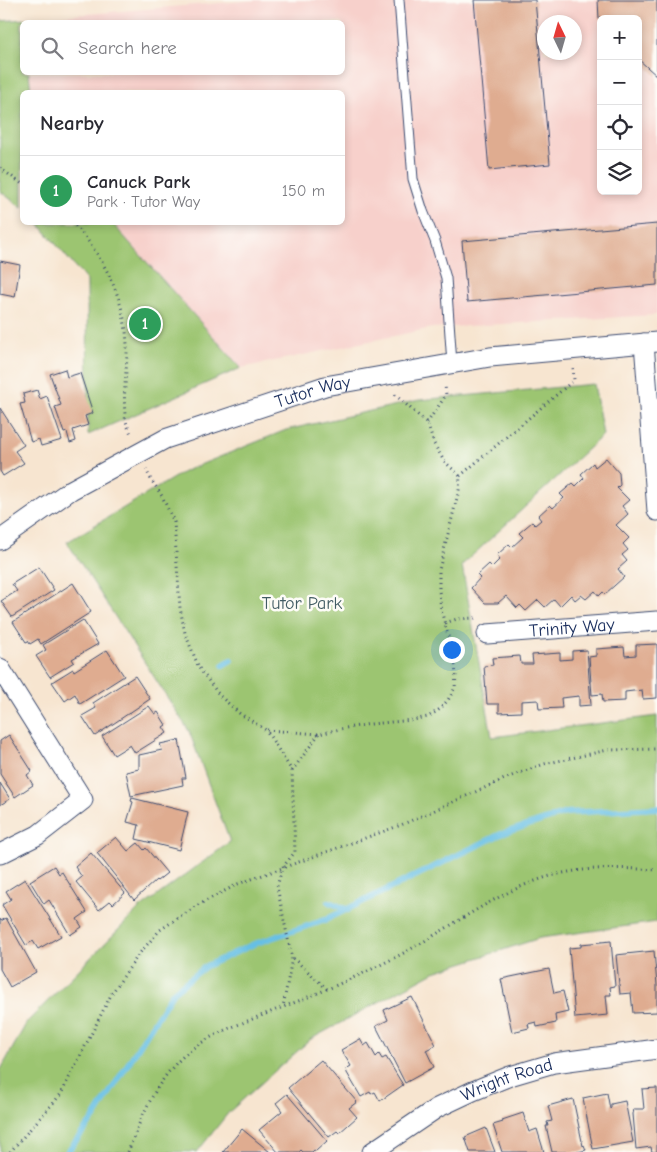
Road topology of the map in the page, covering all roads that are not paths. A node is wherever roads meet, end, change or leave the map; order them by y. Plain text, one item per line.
1 (399, 0) edge
2 (651, 342) edge
3 (447, 365) junction
4 (657, 511) edge
5 (0, 540) edge
6 (657, 621) edge
7 (487, 634) dead end
8 (0, 668) edge
9 (0, 854) edge
10 (657, 1048) edge
11 (372, 1152) edge

1 - 3 lane
2 - 3 street, Tutor Way
2 - 4 street
3 - 5 street, Tutor Way
6 - 7 street, Trinity Way
8 - 9 street
10 - 11 street, Wright Road

